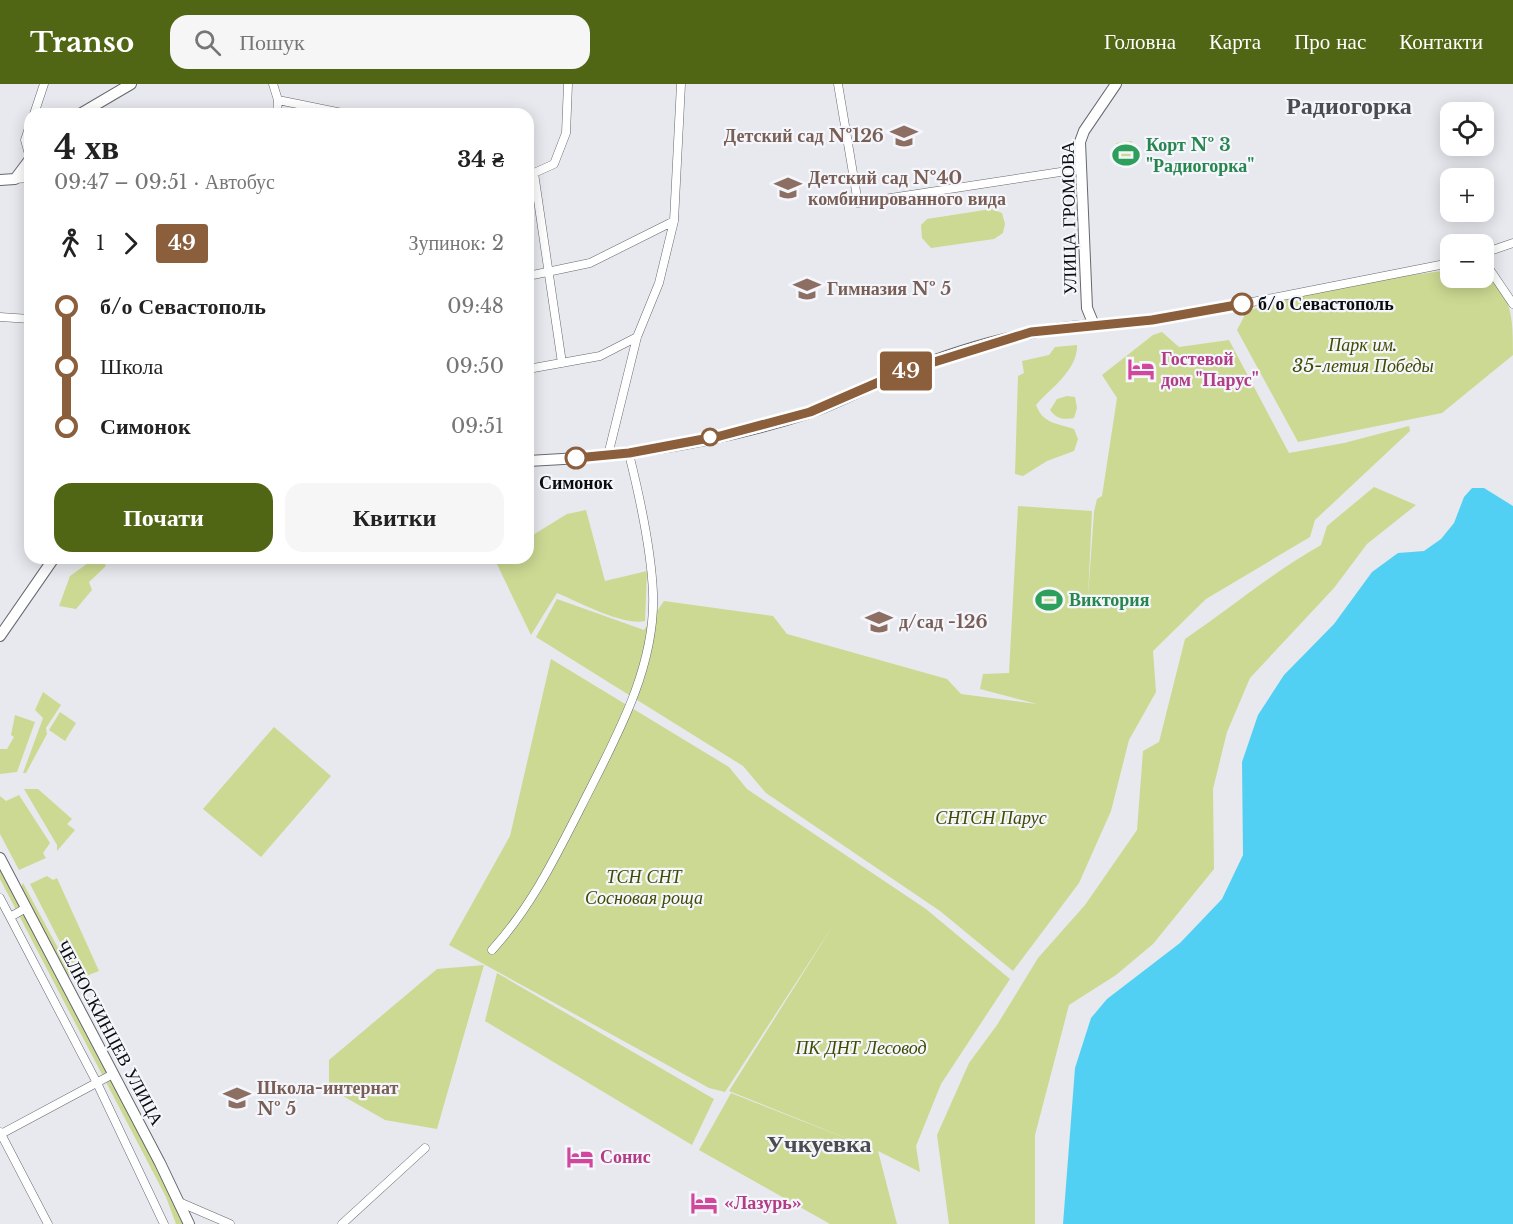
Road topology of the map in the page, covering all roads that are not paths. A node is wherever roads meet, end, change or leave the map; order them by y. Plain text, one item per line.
1 (44, 84) edge
2 (131, 84) edge
3 (273, 84) edge
4 (568, 84) edge
5 (681, 84) edge
6 (838, 84) edge
7 (1116, 84) edge
8 (278, 100) junction
9 (36, 108) edge
10 (90, 108) edge
11 (277, 108) edge
12 (317, 108) edge
13 (24, 166) edge
14 (1080, 169) junction
15 (534, 171) edge
16 (24, 178) edge
17 (15, 179) junction
18 (0, 180) edge
19 (534, 190) edge
20 (675, 221) junction
21 (1513, 243) edge
22 (1494, 250) edge
23 (1440, 264) edge
24 (548, 273) junction
25 (534, 275) edge
26 (1494, 276) edge
27 (1513, 304) edge
28 (0, 317) edge
29 (24, 319) edge
30 (1094, 325) junction
31 (637, 337) junction
32 (562, 363) junction
33 (534, 368) edge
34 (629, 453) junction
35 (608, 455) junction
36 (534, 461) edge
37 (50, 564) edge
38 (0, 636) edge
39 (0, 858) edge
40 (0, 898) edge
41 (26, 908) junction
42 (10, 917) junction
43 (492, 950) dead end
44 (113, 1074) junction
45 (97, 1083) junction
46 (1, 1133) edge
47 (425, 1148) dead end
48 (179, 1202) junction
49 (48, 1224) edge
50 (164, 1224) edge
51 (189, 1224) edge
52 (230, 1224) edge
53 (342, 1224) edge

1 - 9 street
2 - 10 street
3 - 8 street
4 - 15 street
5 - 20 street
6 - 14 street
7 - 14 street, УЛИЦА ГРОМОВА
8 - 11 street
8 - 12 street
13 - 17 street
14 - 30 street, УЛИЦА ГРОМОВА
16 - 17 street
17 - 18 street
19 - 24 street
20 - 24 street
20 - 31 street
21 - 22 street
23 - 30 street
24 - 25 street
24 - 32 street
26 - 27 street
28 - 29 street
30 - 34 street
31 - 32 street
31 - 35 street
32 - 33 street
34 - 35 street
34 - 43 street
35 - 36 street
37 - 38 street
39 - 41 street, ЧЕЛЮСКИНЦЕВ УЛИЦА
40 - 42 street
41 - 42 street
41 - 44 street, ЧЕЛЮСКИНЦЕВ УЛИЦА
42 - 45 street
44 - 45 street
44 - 48 street, ЧЕЛЮСКИНЦЕВ УЛИЦА
45 - 46 street
45 - 50 street
46 - 49 street
47 - 53 street
48 - 51 street, ЧЕЛЮСКИНЦЕВ УЛИЦА
48 - 52 street

